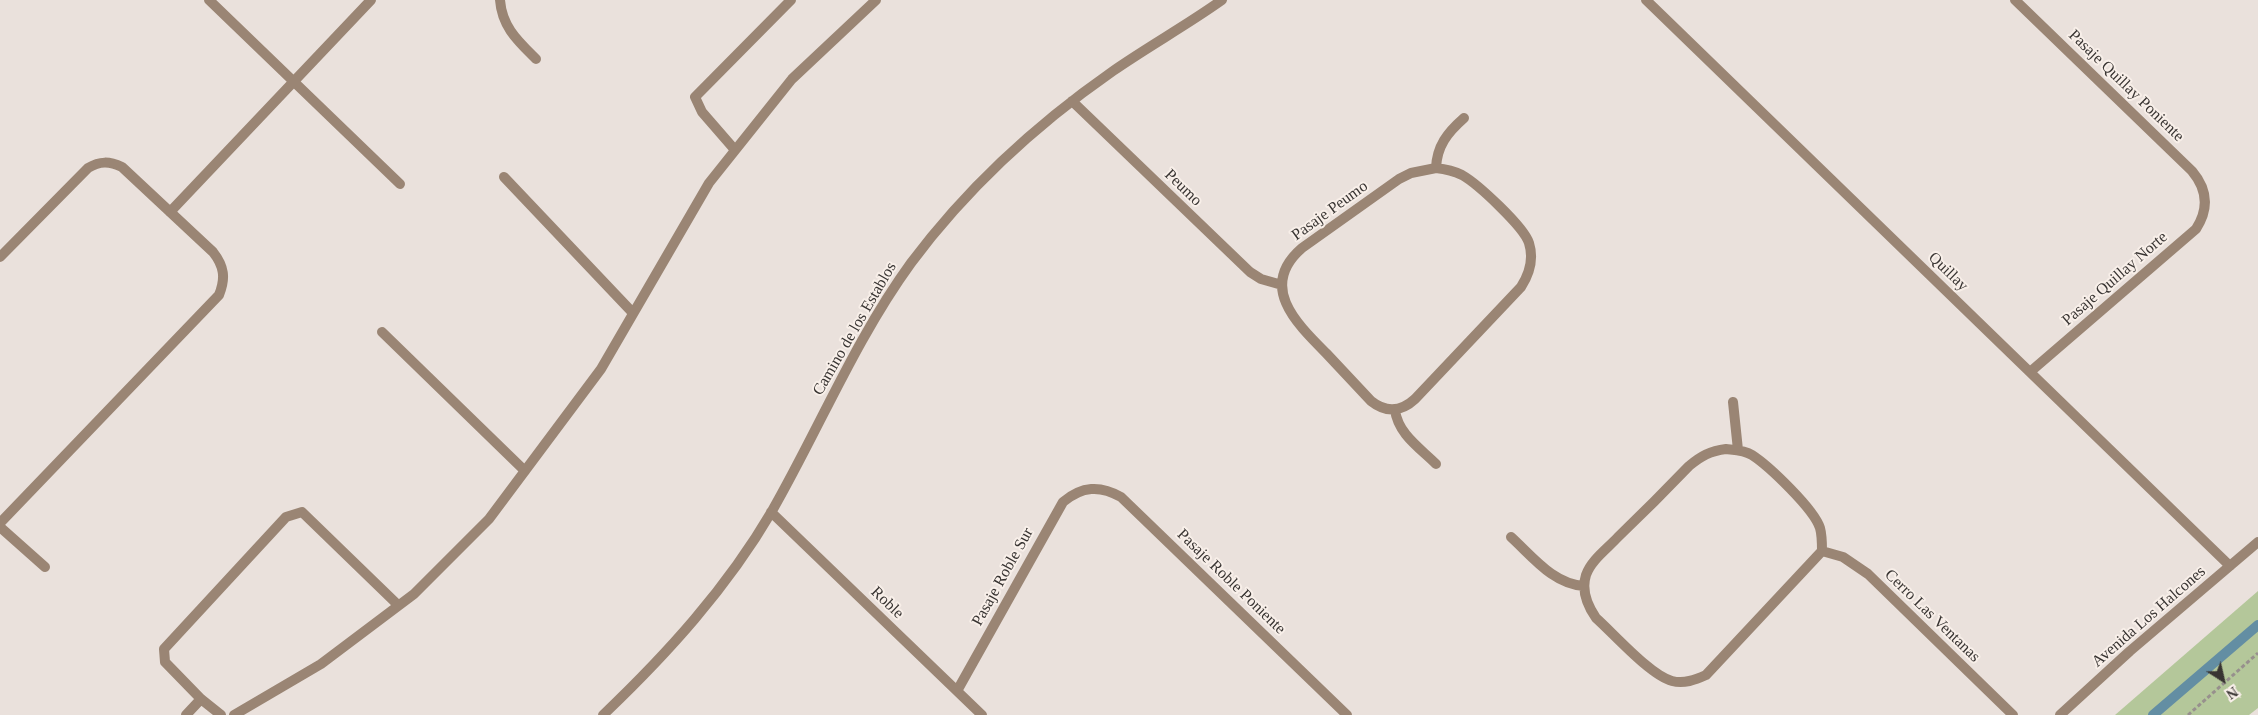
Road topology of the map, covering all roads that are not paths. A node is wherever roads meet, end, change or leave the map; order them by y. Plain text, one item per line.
1 (209, 0) edge
2 (371, 0) edge
3 (500, 0) edge
4 (791, 0) edge
5 (876, 0) edge
6 (1222, 0) edge
7 (1646, 0) edge
8 (2015, 0) edge
9 (536, 59) dead end
10 (294, 81) junction
11 (1072, 101) junction
12 (1464, 118) dead end
13 (735, 150) junction
14 (1436, 168) junction
15 (504, 177) dead end
16 (400, 184) dead end
17 (2206, 199) joint
18 (170, 212) junction
19 (0, 257) edge
20 (1282, 285) junction
21 (633, 313) junction
22 (382, 332) dead end
23 (2030, 372) junction
24 (1733, 402) dead end
25 (1395, 410) junction
26 (1738, 450) junction
27 (1436, 464) dead end
28 (525, 471) junction
29 (1086, 489) joint
30 (771, 512) junction
31 (0, 525) edge
32 (1511, 537) dead end
33 (2258, 542) edge
34 (1822, 551) junction
35 (2230, 566) junction
36 (45, 567) dead end
37 (1584, 586) junction
38 (398, 605) junction
39 (957, 691) junction
40 (201, 699) junction
41 (186, 715) edge
42 (221, 715) edge
43 (234, 715) edge
44 (603, 715) edge
45 (982, 715) edge
46 (1347, 715) edge
47 (2014, 715) edge
48 (2060, 715) edge

1 - 10 street
2 - 10 street
3 - 9 street
4 - 13 street
5 - 13 street
6 - 11 street, Camino de los Establos
7 - 23 street, Quillay
8 - 17 street, Pasaje Quillay Poniente
10 - 16 street
10 - 18 street
11 - 20 street, Peumo
11 - 30 street, Camino de los Establos
12 - 14 street
13 - 21 street
14 - 20 street, Pasaje Peumo
14 - 25 street, Pasaje Peumo
15 - 21 street
17 - 23 street, Pasaje Quillay Norte
18 - 19 street
18 - 31 street
20 - 25 street
21 - 28 street
22 - 28 street
23 - 35 street, Quillay
24 - 26 street
25 - 27 street
26 - 34 street
26 - 37 street
28 - 38 street
29 - 39 street, Pasaje Roble Sur
29 - 46 street, Pasaje Roble Poniente
30 - 39 street, Roble
30 - 44 street, Camino de los Establos
31 - 36 street
32 - 37 street
33 - 35 street, Avenida Los Halcones
34 - 37 street
34 - 47 street, Cerro Las Ventanas
35 - 48 street, Avenida Los Halcones
38 - 40 street
38 - 43 street
39 - 45 street, Roble
40 - 41 street
40 - 42 street

